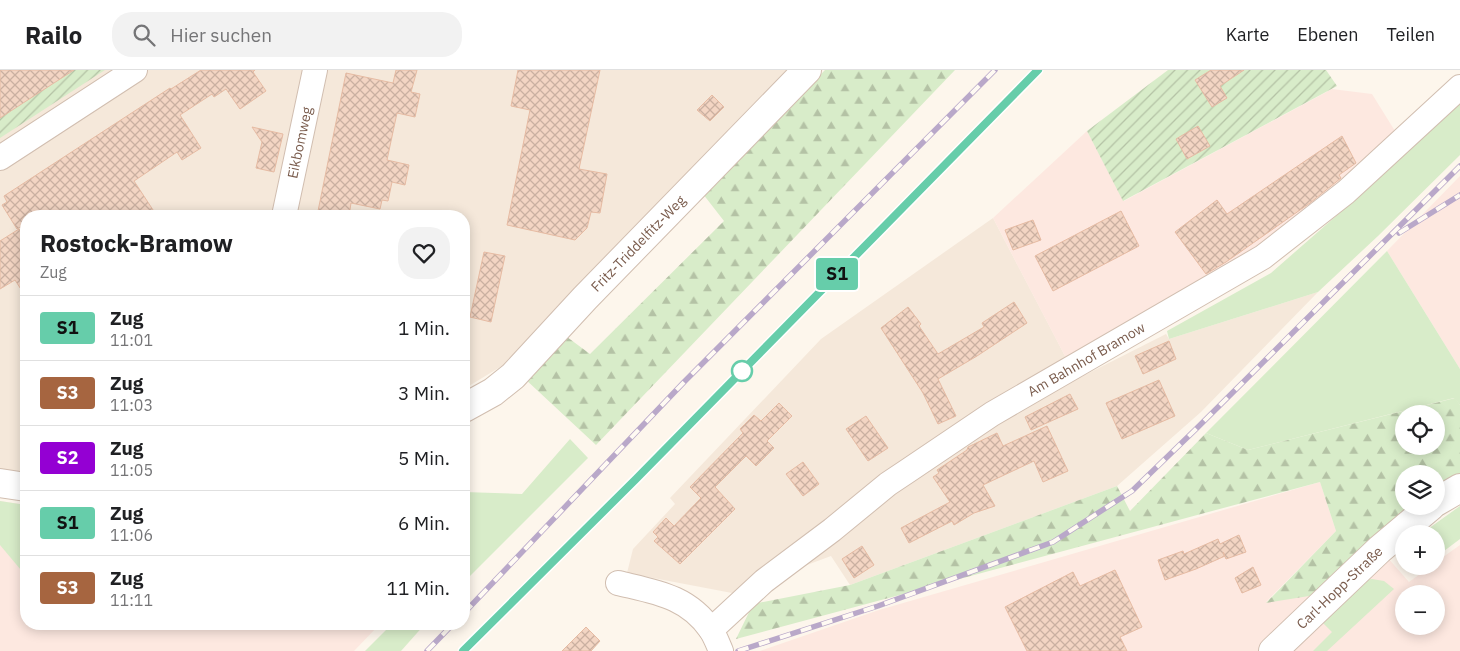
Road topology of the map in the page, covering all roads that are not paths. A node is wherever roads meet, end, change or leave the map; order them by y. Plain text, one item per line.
1 (135, 70) edge
2 (315, 70) edge
3 (807, 70) edge
4 (1460, 88) edge
5 (0, 158) edge
6 (285, 210) edge
7 (470, 405) edge
8 (0, 483) edge
9 (20, 486) edge
10 (1460, 488) edge
11 (1445, 497) edge
12 (1420, 515) edge
13 (618, 583) dead end
14 (711, 630) junction
15 (721, 651) edge
16 (1273, 651) edge

1 - 5 street
2 - 6 street, Eikbomweg
3 - 7 street, Fritz-Triddelfitz-Weg
4 - 14 street, Am Bahnhof Bramow
8 - 9 street
10 - 11 street
12 - 16 street, Carl-Hopp-Straße
13 - 14 street
14 - 15 street

